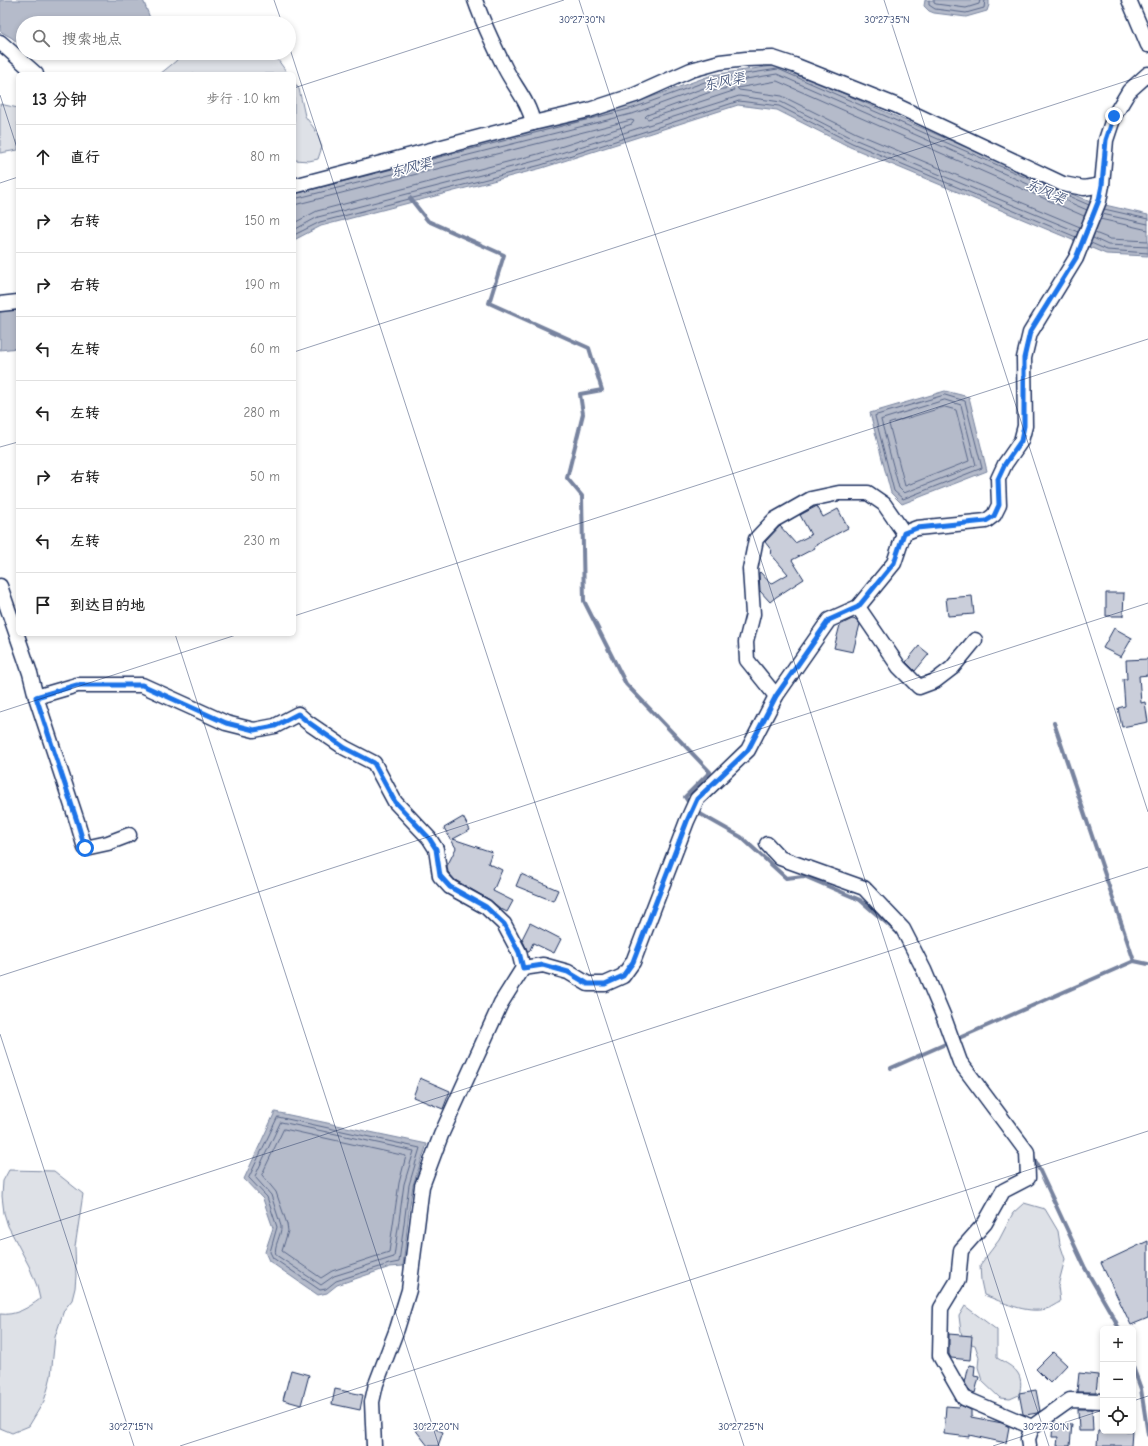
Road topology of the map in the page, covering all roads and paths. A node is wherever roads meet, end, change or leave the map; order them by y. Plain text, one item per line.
1 (475, 0) edge
2 (1129, 0) edge
3 (0, 42) edge
4 (1148, 45) edge
5 (16, 56) edge
6 (20, 60) edge
7 (34, 72) edge
8 (1148, 74) edge
9 (533, 122) junction
10 (296, 185) edge
11 (1102, 185) junction
12 (16, 302) edge
13 (0, 304) edge
14 (904, 533) junction
15 (0, 586) edge
16 (858, 607) junction
17 (16, 632) edge
18 (17, 636) edge
19 (975, 640) dead end
20 (776, 696) junction
21 (36, 697) junction
22 (129, 835) dead end
23 (767, 844) dead end
24 (523, 968) junction
25 (1100, 1401) edge
26 (1032, 1427) junction
27 (374, 1446) edge
28 (1029, 1446) edge

1 - 9 street
2 - 4 street
3 - 5 street
6 - 7 street
8 - 11 street
9 - 10 street
9 - 11 street
11 - 14 street
12 - 13 street
14 - 16 street
14 - 20 street
15 - 17 street
16 - 19 street
16 - 20 street
18 - 21 street
20 - 24 street
21 - 22 street
21 - 24 street
23 - 26 street
24 - 27 street
25 - 26 street
26 - 28 street

